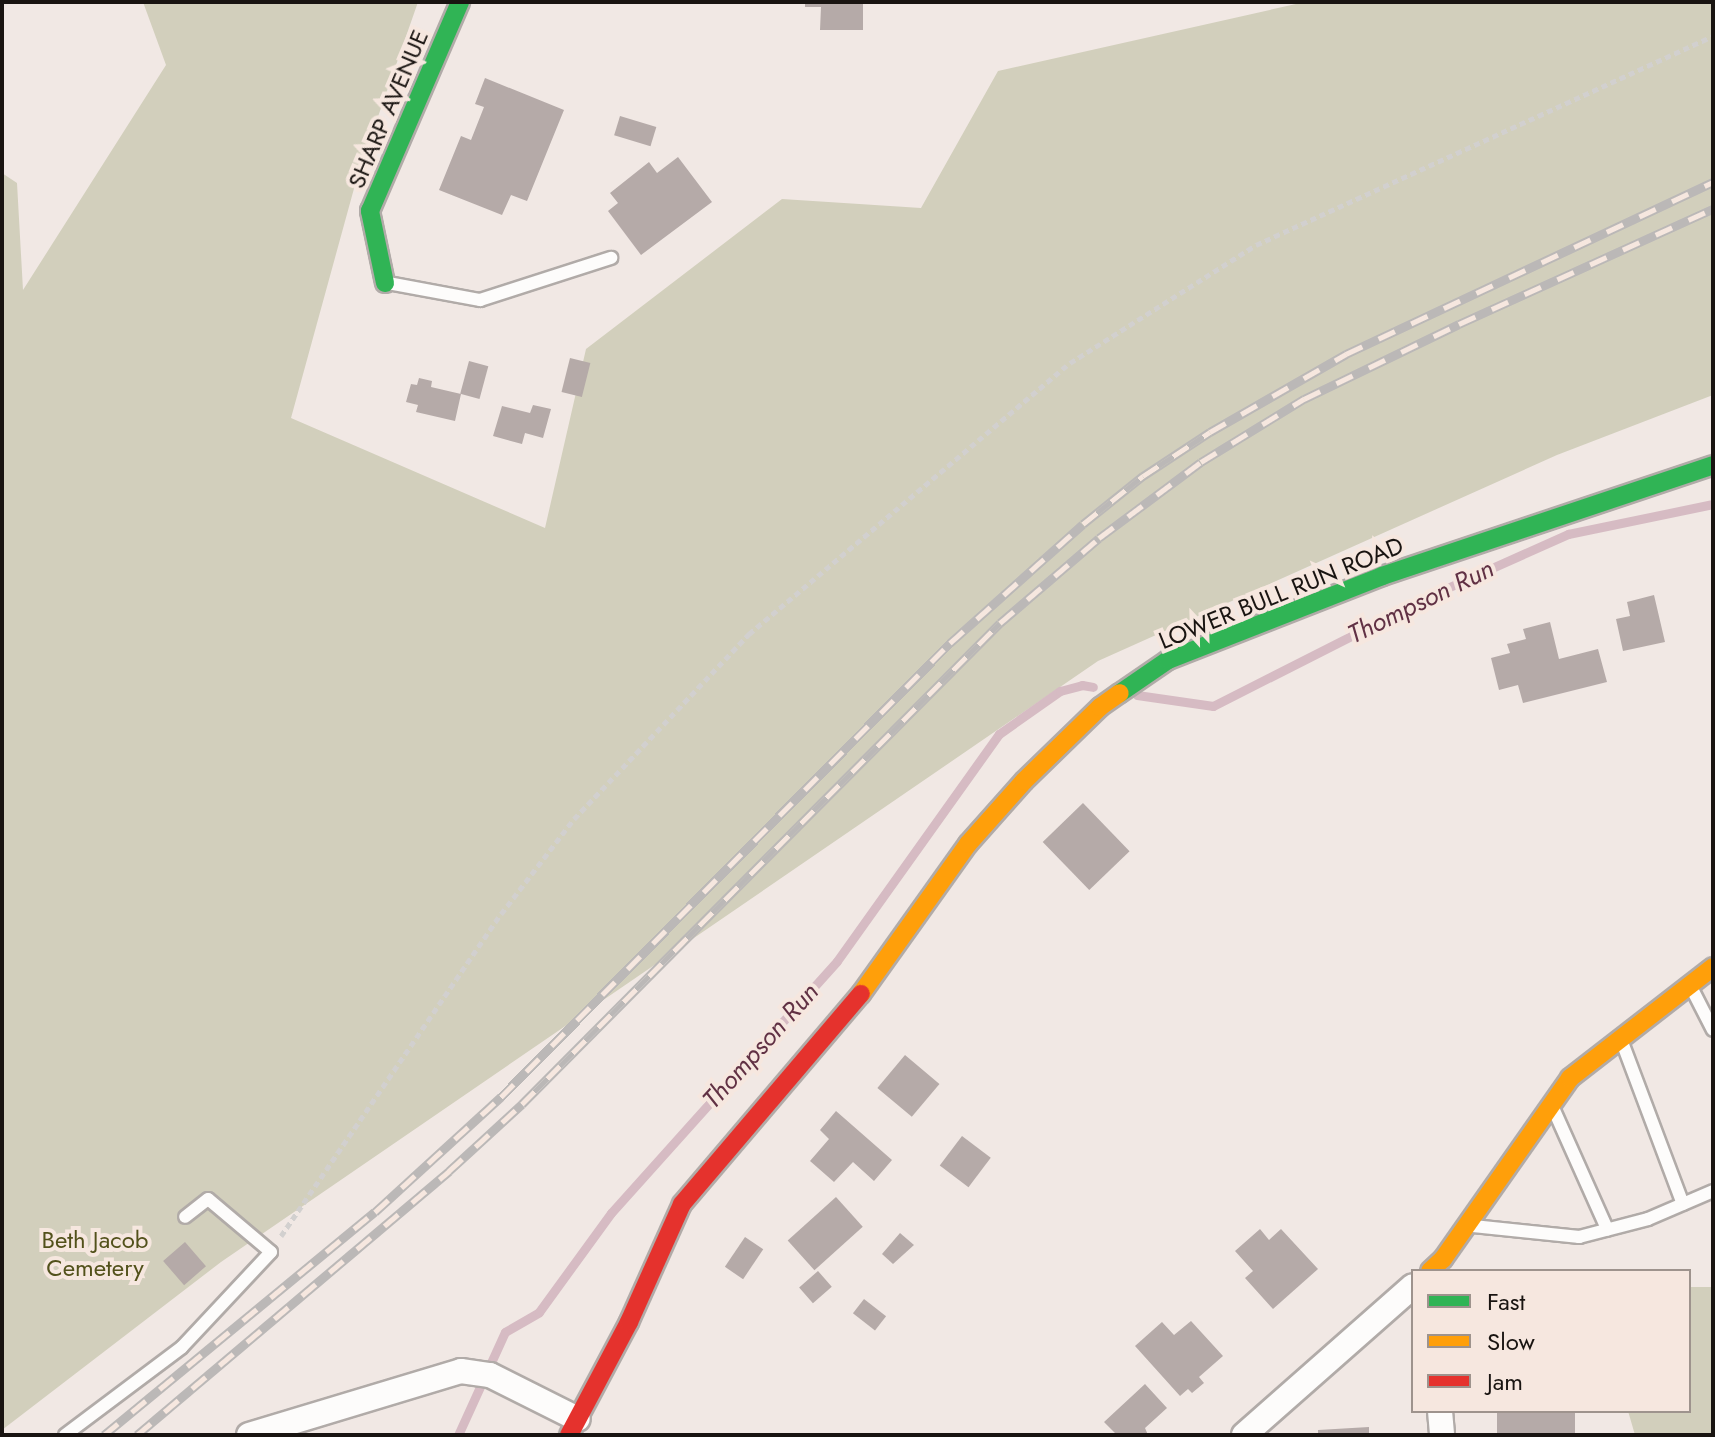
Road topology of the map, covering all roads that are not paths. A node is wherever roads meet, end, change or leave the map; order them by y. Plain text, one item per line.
1 (460, 2) edge
2 (611, 258) dead end
3 (385, 283) joint
4 (1713, 465) edge
5 (1713, 967) edge
6 (1690, 985) junction
7 (1713, 1030) edge
8 (1621, 1039) junction
9 (1551, 1106) junction
10 (1713, 1191) edge
11 (1683, 1204) junction
12 (185, 1217) dead end
13 (1468, 1226) junction
14 (1607, 1229) junction
15 (1439, 1267) edge
16 (1411, 1288) edge
17 (1440, 1413) edge
18 (574, 1427) edge
19 (65, 1435) edge
20 (249, 1435) edge
21 (1244, 1435) edge
22 (1442, 1435) edge

1 - 3 street, SHARP AVENUE
2 - 3 lane
4 - 18 street, LOWER BULL RUN ROAD
5 - 6 street
6 - 7 lane
6 - 8 street
8 - 9 street
8 - 11 lane
9 - 13 street
9 - 14 lane
10 - 11 lane
11 - 14 lane
12 - 19 lane
13 - 14 lane
13 - 15 street
16 - 21 street
17 - 22 street
18 - 20 street

